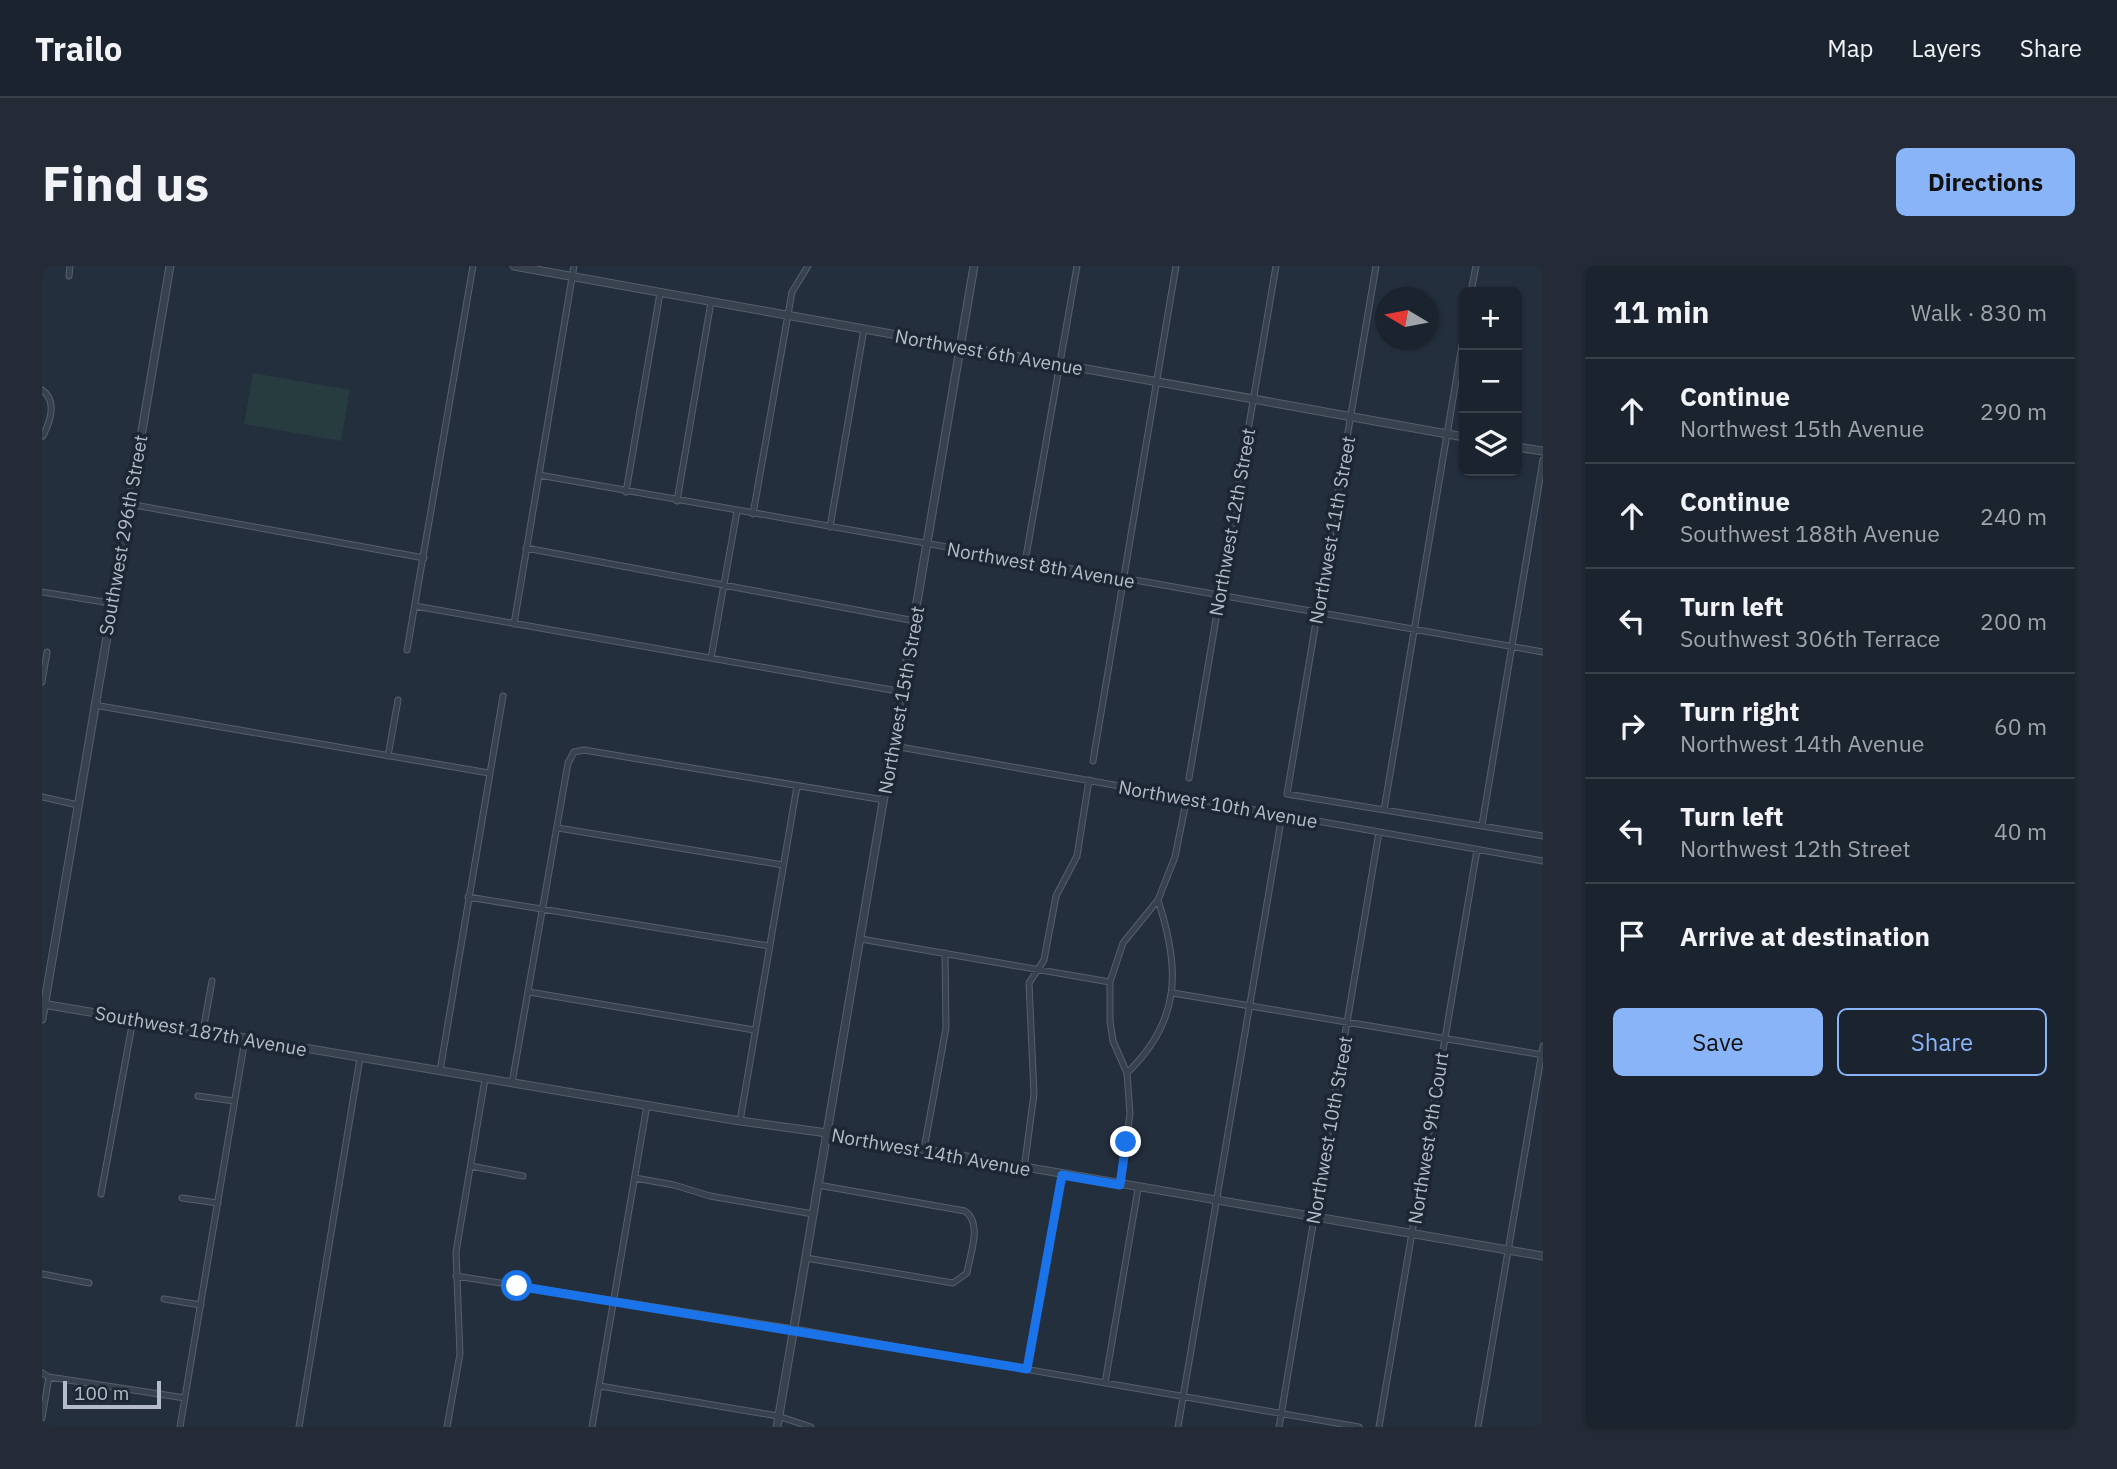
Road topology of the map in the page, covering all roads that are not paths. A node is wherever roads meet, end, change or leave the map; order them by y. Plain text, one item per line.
1 (71, 266) edge
2 (170, 266) edge
3 (473, 266) edge
4 (514, 266) edge
5 (574, 266) edge
6 (808, 266) edge
7 (974, 266) edge
8 (1077, 266) edge
9 (1176, 266) edge
10 (1276, 266) edge
11 (1376, 266) edge
12 (1476, 266) edge
13 (69, 275) dead end
14 (573, 277) junction
15 (1472, 287) edge
16 (660, 293) junction
17 (711, 302) junction
18 (788, 316) junction
19 (864, 329) junction
20 (961, 347) junction
21 (1461, 350) edge
22 (1060, 365) junction
23 (1156, 382) junction
24 (42, 390) edge
25 (1252, 400) junction
26 (1351, 418) junction
27 (1447, 434) junction
28 (43, 436) edge
29 (1459, 436) edge
30 (1522, 448) edge
31 (1543, 451) edge
32 (1543, 460) edge
33 (538, 475) junction
34 (626, 492) junction
35 (677, 501) junction
36 (128, 504) junction
37 (737, 511) junction
38 (753, 514) junction
39 (830, 527) junction
40 (929, 545) junction
41 (526, 548) junction
42 (424, 558) junction
43 (1026, 562) junction
44 (1124, 580) junction
45 (724, 585) junction
46 (42, 592) edge
47 (1219, 597) junction
48 (110, 603) junction
49 (415, 606) junction
50 (1318, 614) junction
51 (915, 621) junction
52 (514, 624) junction
53 (1414, 630) junction
54 (1512, 647) junction
55 (407, 650) dead end
56 (47, 652) dead end
57 (1543, 652) edge
58 (711, 658) junction
59 (42, 682) edge
60 (903, 692) junction
61 (503, 696) dead end
62 (398, 700) dead end
63 (94, 705) junction
64 (894, 746) junction
65 (388, 756) junction
66 (1093, 761) dead end
67 (489, 773) junction
68 (1189, 778) dead end
69 (1089, 780) junction
70 (797, 786) junction
71 (42, 797) edge
72 (1187, 797) junction
73 (884, 800) junction
74 (78, 805) junction
75 (1384, 810) junction
76 (1282, 815) junction
77 (1482, 825) junction
78 (558, 828) junction
79 (1378, 832) junction
80 (1543, 836) edge
81 (1477, 850) junction
82 (1543, 861) edge
83 (783, 865) junction
84 (468, 897) junction
85 (1158, 900) junction
86 (543, 909) junction
87 (861, 939) junction
88 (769, 946) junction
89 (945, 953) junction
90 (1037, 969) junction
91 (212, 981) dead end
92 (1110, 982) junction
93 (529, 992) junction
94 (1173, 993) junction
95 (43, 1004) edge
96 (1250, 1006) junction
97 (42, 1019) edge
98 (133, 1020) junction
99 (1348, 1021) junction
100 (754, 1030) junction
101 (203, 1031) junction
102 (245, 1038) junction
103 (1444, 1038) junction
104 (1543, 1046) edge
105 (1542, 1055) edge
106 (360, 1058) junction
107 (440, 1071) junction
108 (1127, 1073) junction
109 (485, 1079) junction
110 (512, 1083) junction
111 (198, 1096) dead end
112 (234, 1101) junction
113 (647, 1105) junction
114 (740, 1121) junction
115 (827, 1133) junction
116 (924, 1149) junction
117 (471, 1166) junction
118 (1024, 1169) junction
119 (1062, 1175) junction
120 (523, 1176) dead end
121 (635, 1178) junction
122 (818, 1185) junction
123 (1120, 1185) junction
124 (1138, 1189) junction
125 (102, 1194) dead end
126 (181, 1198) dead end
127 (1217, 1201) junction
128 (218, 1203) junction
129 (813, 1214) junction
130 (1315, 1217) junction
131 (1412, 1232) junction
132 (1508, 1250) junction
133 (1543, 1256) edge
134 (806, 1258) junction
135 (42, 1274) edge
136 (456, 1276) junction
137 (89, 1283) dead end
138 (164, 1299) dead end
139 (614, 1303) junction
140 (201, 1306) junction
141 (794, 1329) junction
142 (1027, 1369) junction
143 (42, 1373) edge
144 (49, 1377) junction
145 (1105, 1383) junction
146 (600, 1386) junction
147 (1184, 1396) junction
148 (185, 1398) junction
149 (1280, 1414) junction
150 (778, 1416) junction
151 (42, 1418) edge
152 (180, 1427) edge
153 (299, 1427) edge
154 (447, 1427) edge
155 (592, 1427) edge
156 (776, 1427) edge
157 (811, 1427) edge
158 (1178, 1427) edge
159 (1279, 1427) edge
160 (1359, 1427) edge
161 (1379, 1427) edge
162 (1478, 1427) edge

1 - 13 street
2 - 36 street, Southwest 296th Street
3 - 42 street
4 - 14 street, Northwest 6th Avenue
5 - 14 street
6 - 18 street
7 - 20 street, Northwest 15th Street
8 - 22 street
9 - 23 street
10 - 25 street, Northwest 12th Street
11 - 26 street, Northwest 11th Street
12 - 15 street
14 - 16 street, Northwest 6th Avenue
14 - 33 street
16 - 17 street, Northwest 6th Avenue
16 - 34 street
17 - 18 street, Northwest 6th Avenue
17 - 35 street
18 - 19 street, Northwest 6th Avenue
18 - 38 street
19 - 20 street, Northwest 6th Avenue
19 - 39 street
20 - 22 street, Northwest 6th Avenue
20 - 40 street, Northwest 15th Street
21 - 27 street
22 - 23 street, Northwest 6th Avenue
22 - 43 street
23 - 25 street, Northwest 6th Avenue
23 - 44 street
24 - 28 street
25 - 26 street, Northwest 6th Avenue
25 - 47 street, Northwest 12th Street
26 - 27 street, Northwest 6th Avenue
26 - 50 street, Northwest 11th Street
27 - 29 street, Northwest 6th Avenue
27 - 53 street
30 - 31 street
32 - 54 street
33 - 34 street, Northwest 8th Avenue
33 - 41 street
34 - 35 street, Northwest 8th Avenue
35 - 37 street, Northwest 8th Avenue
36 - 42 street
36 - 48 street, Southwest 296th Street
37 - 38 street, Northwest 8th Avenue
37 - 45 street
38 - 39 street, Northwest 8th Avenue
39 - 40 street, Northwest 8th Avenue
40 - 43 street, Northwest 8th Avenue
40 - 51 street, Northwest 15th Street
41 - 45 street
41 - 52 street
42 - 49 street
43 - 44 street, Northwest 8th Avenue
44 - 47 street, Northwest 8th Avenue
44 - 66 street
45 - 51 street
45 - 58 street
46 - 48 street
47 - 50 street, Northwest 8th Avenue
47 - 68 street, Northwest 12th Street
48 - 63 street, Southwest 296th Street
49 - 52 street
49 - 55 street
50 - 53 street, Northwest 8th Avenue
50 - 75 street, Northwest 11th Street
51 - 60 street, Northwest 15th Street
52 - 58 street
53 - 54 street, Northwest 8th Avenue
53 - 75 street
54 - 57 street, Northwest 8th Avenue
54 - 77 street
56 - 59 street
58 - 60 street
60 - 64 street, Northwest 15th Street
61 - 67 street
62 - 65 street
63 - 65 street
63 - 74 street, Southwest 296th Street
64 - 69 street, Northwest 10th Avenue
64 - 73 street, Northwest 15th Street
65 - 67 street
67 - 84 street
69 - 72 street, Northwest 10th Avenue
69 - 90 street
70 - 73 street
70 - 78 street
70 - 83 street
71 - 74 street
72 - 76 street, Northwest 10th Avenue
72 - 85 street
73 - 87 street, Northwest 15th Street
74 - 95 street, Southwest 296th Street
75 - 77 street
76 - 79 street, Northwest 10th Avenue
76 - 96 street
77 - 80 street
78 - 83 street
78 - 86 street
79 - 81 street, Northwest 10th Avenue
79 - 99 street, Northwest 10th Street
81 - 82 street, Northwest 10th Avenue
81 - 103 street, Northwest 9th Court
83 - 88 street
84 - 86 street
84 - 107 street
85 - 92 street
85 - 94 street
86 - 88 street
86 - 93 street
87 - 89 street
87 - 115 street, Northwest 15th Street
88 - 100 street
89 - 90 street
89 - 116 street
90 - 92 street
90 - 118 street
91 - 101 street
92 - 108 street
93 - 100 street
93 - 110 street
94 - 96 street
94 - 108 street
95 - 97 street, Southwest 296th Street
95 - 98 street, Southwest 187th Avenue
96 - 99 street
96 - 127 street
98 - 101 street, Southwest 187th Avenue
98 - 125 street
99 - 103 street
99 - 130 street, Northwest 10th Street
100 - 114 street
101 - 102 street, Southwest 187th Avenue
102 - 106 street, Southwest 187th Avenue
102 - 112 street
103 - 105 street
103 - 131 street, Northwest 9th Court
104 - 105 street
105 - 132 street
106 - 107 street, Northwest 14th Avenue
106 - 153 street
107 - 109 street, Northwest 14th Avenue
108 - 123 street
109 - 110 street, Northwest 14th Avenue
109 - 117 street
110 - 113 street, Northwest 14th Avenue
111 - 112 street
112 - 128 street
113 - 114 street, Northwest 14th Avenue
113 - 121 street
114 - 115 street, Northwest 14th Avenue
115 - 116 street, Northwest 14th Avenue
115 - 122 street, Northwest 15th Street
116 - 118 street, Northwest 14th Avenue
117 - 120 street
117 - 136 street
118 - 119 street, Northwest 14th Avenue
119 - 123 street, Northwest 14th Avenue
119 - 142 street
121 - 129 street
121 - 139 street
122 - 129 street, Northwest 15th Street
122 - 134 street
123 - 124 street, Northwest 14th Avenue
124 - 127 street, Northwest 14th Avenue
124 - 145 street
126 - 128 street
127 - 130 street, Northwest 14th Avenue
127 - 147 street
128 - 140 street
129 - 134 street, Northwest 15th Street
130 - 131 street, Northwest 14th Avenue
130 - 149 street, Northwest 10th Street
131 - 132 street, Northwest 14th Avenue
131 - 161 street, Northwest 9th Court
132 - 133 street, Northwest 14th Avenue
132 - 162 street
134 - 141 street, Northwest 15th Street
135 - 137 street
136 - 139 street
136 - 154 street
138 - 140 street
139 - 141 street
139 - 146 street
140 - 148 street
141 - 142 street
141 - 150 street, Northwest 15th Street
142 - 145 street
143 - 144 street
144 - 148 street
144 - 151 street
145 - 147 street
146 - 150 street
146 - 155 street
147 - 149 street
147 - 158 street
148 - 152 street
149 - 159 street, Northwest 10th Street
149 - 160 street
150 - 156 street, Northwest 15th Street
150 - 157 street

